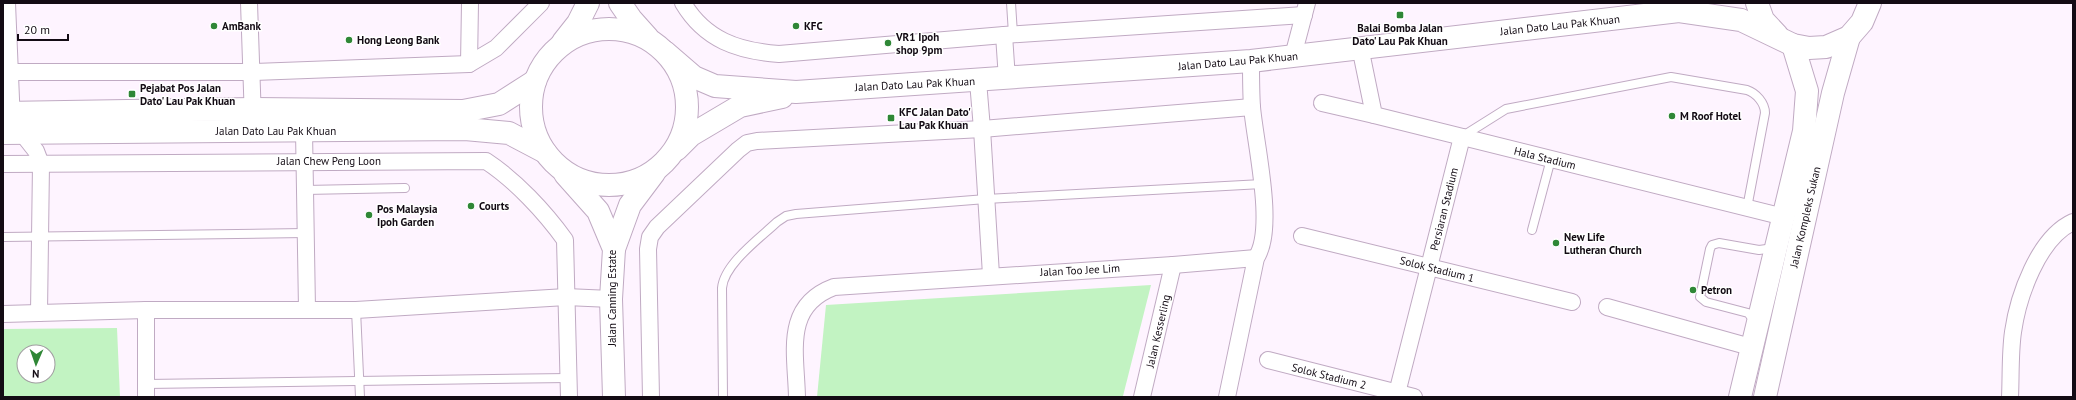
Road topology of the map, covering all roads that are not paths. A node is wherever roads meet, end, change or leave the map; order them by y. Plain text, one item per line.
1 (7, 3) edge
2 (249, 3) edge
3 (470, 3) edge
4 (541, 3) edge
5 (588, 3) edge
6 (620, 3) edge
7 (683, 3) edge
8 (1011, 3) edge
9 (1701, 3) edge
10 (1757, 3) edge
11 (1880, 3) edge
12 (1306, 9) edge
13 (1679, 11) junction
14 (1861, 21) edge
15 (1008, 34) junction
16 (1785, 40) junction
17 (560, 46) junction
18 (657, 46) junction
19 (1360, 47) junction
20 (1293, 56) junction
21 (1251, 61) junction
22 (469, 64) junction
23 (6, 72) edge
24 (251, 72) junction
25 (1007, 79) junction
26 (535, 81) junction
27 (978, 81) junction
28 (796, 92) junction
29 (1322, 103) dead end
30 (1252, 107) junction
31 (252, 109) junction
32 (7, 113) edge
33 (1374, 115) junction
34 (982, 129) junction
35 (304, 130) junction
36 (12, 132) edge
37 (48, 132) junction
38 (1462, 137) junction
39 (545, 152) junction
40 (1551, 159) junction
41 (304, 161) junction
42 (664, 163) junction
43 (3, 164) edge
44 (41, 164) junction
45 (559, 168) junction
46 (1262, 184) junction
47 (405, 188) dead end
48 (305, 190) junction
49 (986, 199) junction
50 (1747, 208) junction
51 (1784, 217) junction
52 (2073, 222) edge
53 (1532, 230) dead end
54 (305, 233) junction
55 (1302, 236) dead end
56 (3, 237) edge
57 (39, 237) junction
58 (1778, 247) junction
59 (614, 249) junction
60 (1256, 258) junction
61 (1173, 265) junction
62 (1429, 267) junction
63 (991, 275) junction
64 (566, 297) junction
65 (611, 299) junction
66 (1572, 302) dead end
67 (1607, 307) dead end
68 (307, 309) junction
69 (146, 310) junction
70 (356, 310) junction
71 (39, 313) junction
72 (3, 314) edge
73 (1759, 326) junction
74 (1754, 348) junction
75 (1268, 360) dead end
76 (568, 378) junction
77 (359, 381) junction
78 (146, 390) edge
79 (1397, 395) edge
80 (360, 397) edge
81 (569, 397) edge
82 (614, 397) edge
83 (652, 397) edge
84 (723, 397) edge
85 (797, 397) edge
86 (1142, 397) edge
87 (1227, 397) edge
88 (1414, 397) edge
89 (1740, 397) edge
90 (1765, 397) edge
91 (2010, 397) edge

1 - 23 street
2 - 24 street
3 - 22 street
4 - 22 street
5 - 17 main road
6 - 18 main road
7 - 15 street
8 - 15 lane
9 - 13 main road
10 - 16 main road
11 - 14 main road
12 - 15 street
12 - 20 street
13 - 16 main road
13 - 19 main road, Jalan Dato Lau Pak Khuan
14 - 16 main road
14 - 90 main road, Jalan Kompleks Sukan
15 - 25 street
16 - 51 main road, Jalan Kompleks Sukan
17 - 18 main road
17 - 26 main road
18 - 28 main road, Jalan Dato Lau Pak Khuan
18 - 42 main road
19 - 20 main road, Jalan Dato Lau Pak Khuan
19 - 33 street
20 - 21 main road, Jalan Dato Lau Pak Khuan
21 - 25 main road, Jalan Dato Lau Pak Khuan
21 - 30 street
22 - 24 street
23 - 24 street
23 - 32 street
24 - 31 street
25 - 27 main road, Jalan Dato Lau Pak Khuan
26 - 31 main road, Jalan Dato Lau Pak Khuan
26 - 39 main road
27 - 28 main road, Jalan Dato Lau Pak Khuan
27 - 34 street
28 - 42 main road, Jalan Dato Lau Pak Khuan
29 - 33 street, Hala Stadium
30 - 34 street
30 - 46 street
31 - 32 main road, Jalan Dato Lau Pak Khuan
31 - 35 street
32 - 37 street
33 - 38 street, Hala Stadium
34 - 49 street
34 - 83 street
35 - 37 main road, Jalan Dato Lau Pak Khuan
35 - 39 main road, Jalan Dato Lau Pak Khuan
35 - 41 street
36 - 37 main road, Jalan Dato Lau Pak Khuan
36 - 44 street
38 - 40 street, Hala Stadium
38 - 50 lane
38 - 62 street, Persiaran Stadium
39 - 45 main road, Jalan Canning Estate
40 - 50 street, Hala Stadium
40 - 53 lane
41 - 44 street, Jalan Chew Peng Loon
41 - 48 street
41 - 64 street, Jalan Chew Peng Loon
42 - 45 main road
42 - 59 main road
43 - 44 street, Jalan Chew Peng Loon
44 - 57 street
45 - 59 main road, Jalan Canning Estate
46 - 49 lane
46 - 60 street
47 - 48 lane
48 - 54 street
49 - 63 street
49 - 84 lane
50 - 51 street, Hala Stadium
51 - 58 main road, Jalan Kompleks Sukan
52 - 91 street
54 - 57 lane
54 - 68 street
55 - 62 street, Solok Stadium 1
56 - 57 lane
57 - 71 street
58 - 73 main road, Jalan Kompleks Sukan
58 - 73 lane
59 - 65 main road, Jalan Canning Estate
60 - 61 street, Jalan Too Jee Lim
60 - 87 street
61 - 63 street, Jalan Too Jee Lim
61 - 86 street, Jalan Kesserling
62 - 66 street, Solok Stadium 1
62 - 79 street, Persiaran Stadium
63 - 85 street, Jalan Too Jee Lim
64 - 65 street
64 - 70 street
64 - 76 street, Jalan Chew Peng Loon
65 - 82 main road, Jalan Canning Estate
67 - 74 street
68 - 69 street
68 - 70 street
69 - 71 street
69 - 78 street
70 - 77 lane
71 - 72 street
73 - 74 main road, Jalan Kompleks Sukan
74 - 89 main road, Jalan Kompleks Sukan
75 - 79 street, Solok Stadium 2
76 - 77 lane
76 - 81 street, Jalan Chew Peng Loon
77 - 78 lane
77 - 80 lane
79 - 88 street, Solok Stadium 2

